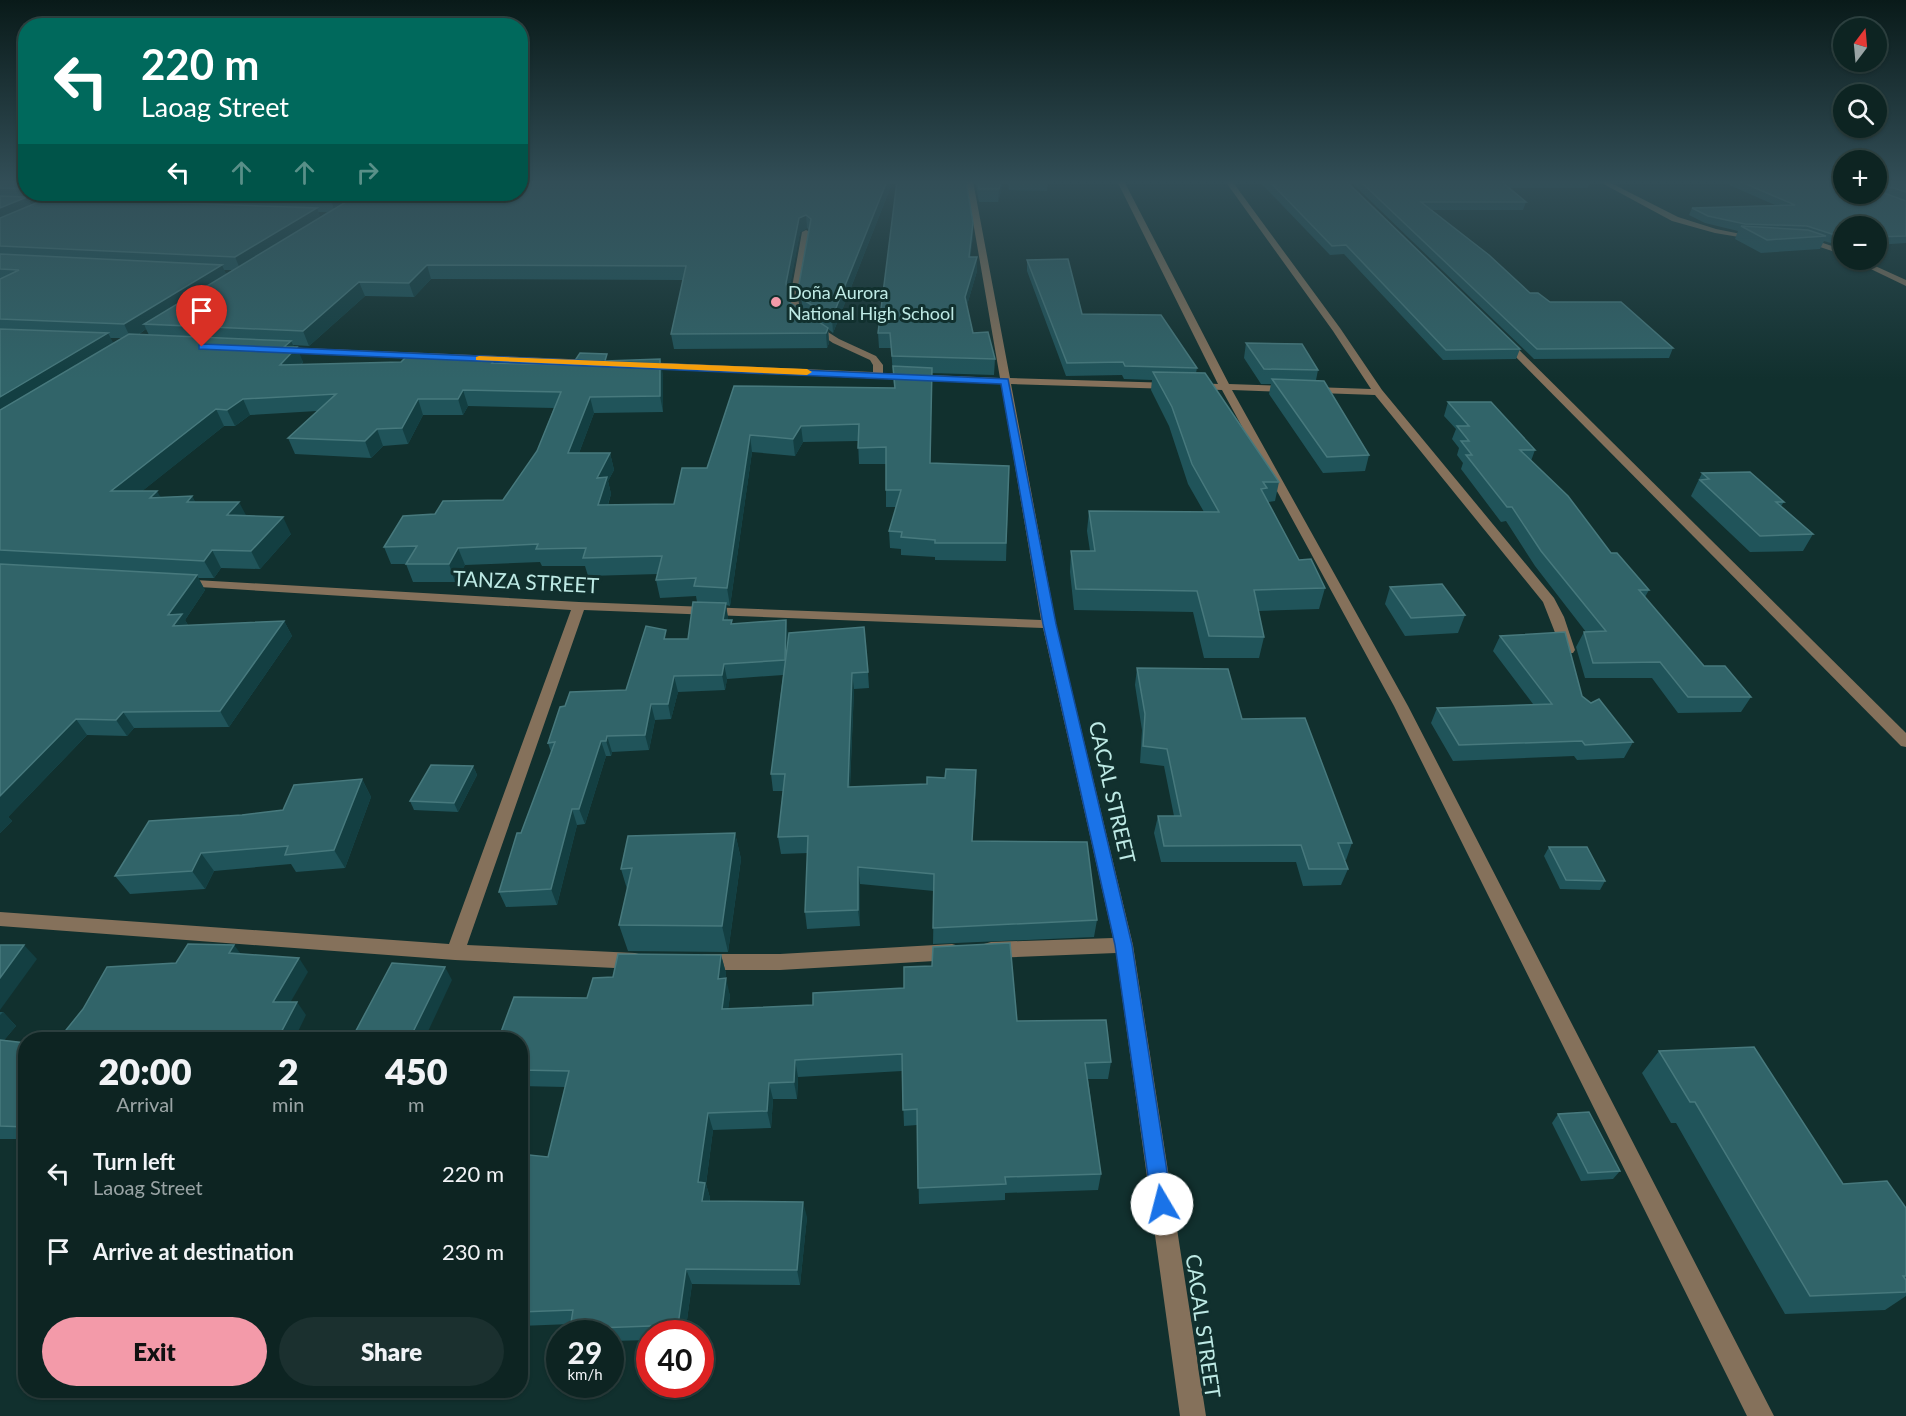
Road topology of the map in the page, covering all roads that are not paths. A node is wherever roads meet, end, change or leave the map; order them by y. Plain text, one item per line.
1 (803, 247) edge
2 (981, 247) edge
3 (1154, 247) edge
4 (1276, 247) edge
5 (1878, 270) edge
6 (1906, 283) edge
7 (1495, 331) edge
8 (263, 349) edge
9 (606, 364) edge
10 (630, 365) edge
11 (878, 375) junction
12 (1005, 381) junction
13 (1225, 387) junction
14 (1378, 392) junction
15 (165, 581) edge
16 (579, 606) junction
17 (1049, 624) junction
18 (1570, 659) edge
19 (1906, 742) edge
20 (0, 920) edge
21 (1124, 945) junction
22 (455, 952) junction
23 (649, 962) edge
24 (684, 962) edge
25 (1193, 1416) edge
26 (1761, 1416) edge

1 - 11 street
2 - 12 street, CACAL STREET
3 - 13 street
4 - 14 street
5 - 6 street
7 - 19 street
8 - 9 street
10 - 11 street
11 - 12 street
12 - 13 street
12 - 17 street, CACAL STREET
13 - 14 street
13 - 26 street
14 - 18 street
15 - 16 street, TANZA STREET
16 - 17 street, TANZA STREET
16 - 22 street
17 - 21 street, CACAL STREET
20 - 22 street
21 - 24 street
21 - 25 street, CACAL STREET
22 - 23 street

